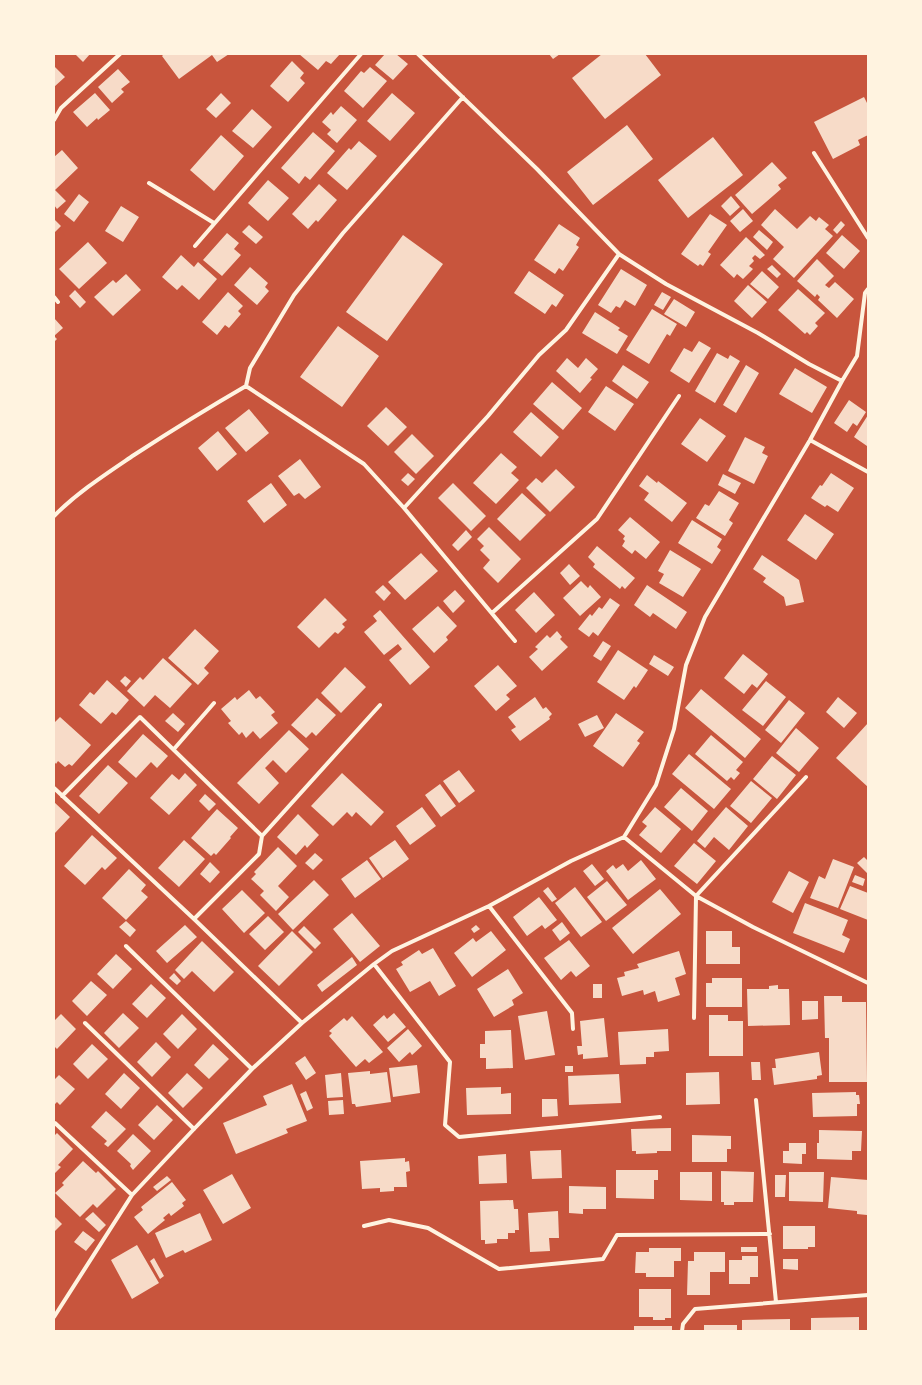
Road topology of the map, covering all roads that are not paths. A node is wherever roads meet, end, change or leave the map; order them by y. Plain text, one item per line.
1 (120, 54) edge
2 (361, 54) edge
3 (418, 54) edge
4 (463, 98) junction
5 (54, 120) edge
6 (814, 153) dead end
7 (149, 183) dead end
8 (214, 223) junction
9 (868, 238) edge
10 (195, 246) dead end
11 (619, 254) junction
12 (868, 289) edge
13 (54, 297) edge
14 (58, 302) dead end
15 (842, 381) junction
16 (246, 386) junction
17 (679, 396) dead end
18 (810, 440) junction
19 (868, 472) edge
20 (404, 508) junction
21 (54, 516) edge
22 (492, 613) junction
23 (515, 641) dead end
24 (214, 703) dead end
25 (380, 705) dead end
26 (174, 749) junction
27 (806, 777) dead end
28 (54, 788) edge
29 (62, 796) junction
30 (262, 836) junction
31 (624, 837) junction
32 (696, 896) junction
33 (489, 906) junction
34 (194, 919) junction
35 (126, 946) dead end
36 (374, 964) junction
37 (868, 983) edge
38 (694, 1018) dead end
39 (85, 1023) dead end
40 (302, 1023) junction
41 (573, 1030) dead end
42 (252, 1069) junction
43 (756, 1100) dead end
44 (660, 1117) dead end
45 (55, 1123) dead end
46 (194, 1129) junction
47 (132, 1195) junction
48 (364, 1226) dead end
49 (770, 1234) junction
50 (868, 1295) edge
51 (776, 1302) junction
52 (54, 1317) edge
53 (682, 1331) edge

1 - 5 street
2 - 8 street
3 - 4 street
4 - 11 street
4 - 16 street
6 - 9 street
7 - 8 street
8 - 10 street
11 - 15 street
11 - 20 street
12 - 15 street
13 - 14 street
15 - 18 street
16 - 20 street
16 - 21 street
17 - 22 street
18 - 19 street
18 - 31 street
20 - 22 street
22 - 23 street
24 - 26 street
25 - 30 street
26 - 29 street
26 - 30 street
27 - 32 street
28 - 29 street
29 - 34 street
30 - 34 street
31 - 32 street
31 - 33 street
32 - 37 street
32 - 38 street
33 - 36 street
33 - 41 street
34 - 40 street
35 - 42 street
36 - 40 street
36 - 44 street
39 - 46 street
40 - 42 street
42 - 46 street
43 - 49 street
45 - 47 street
46 - 47 street
47 - 52 street
48 - 49 street
49 - 51 street
50 - 51 street
51 - 53 street

